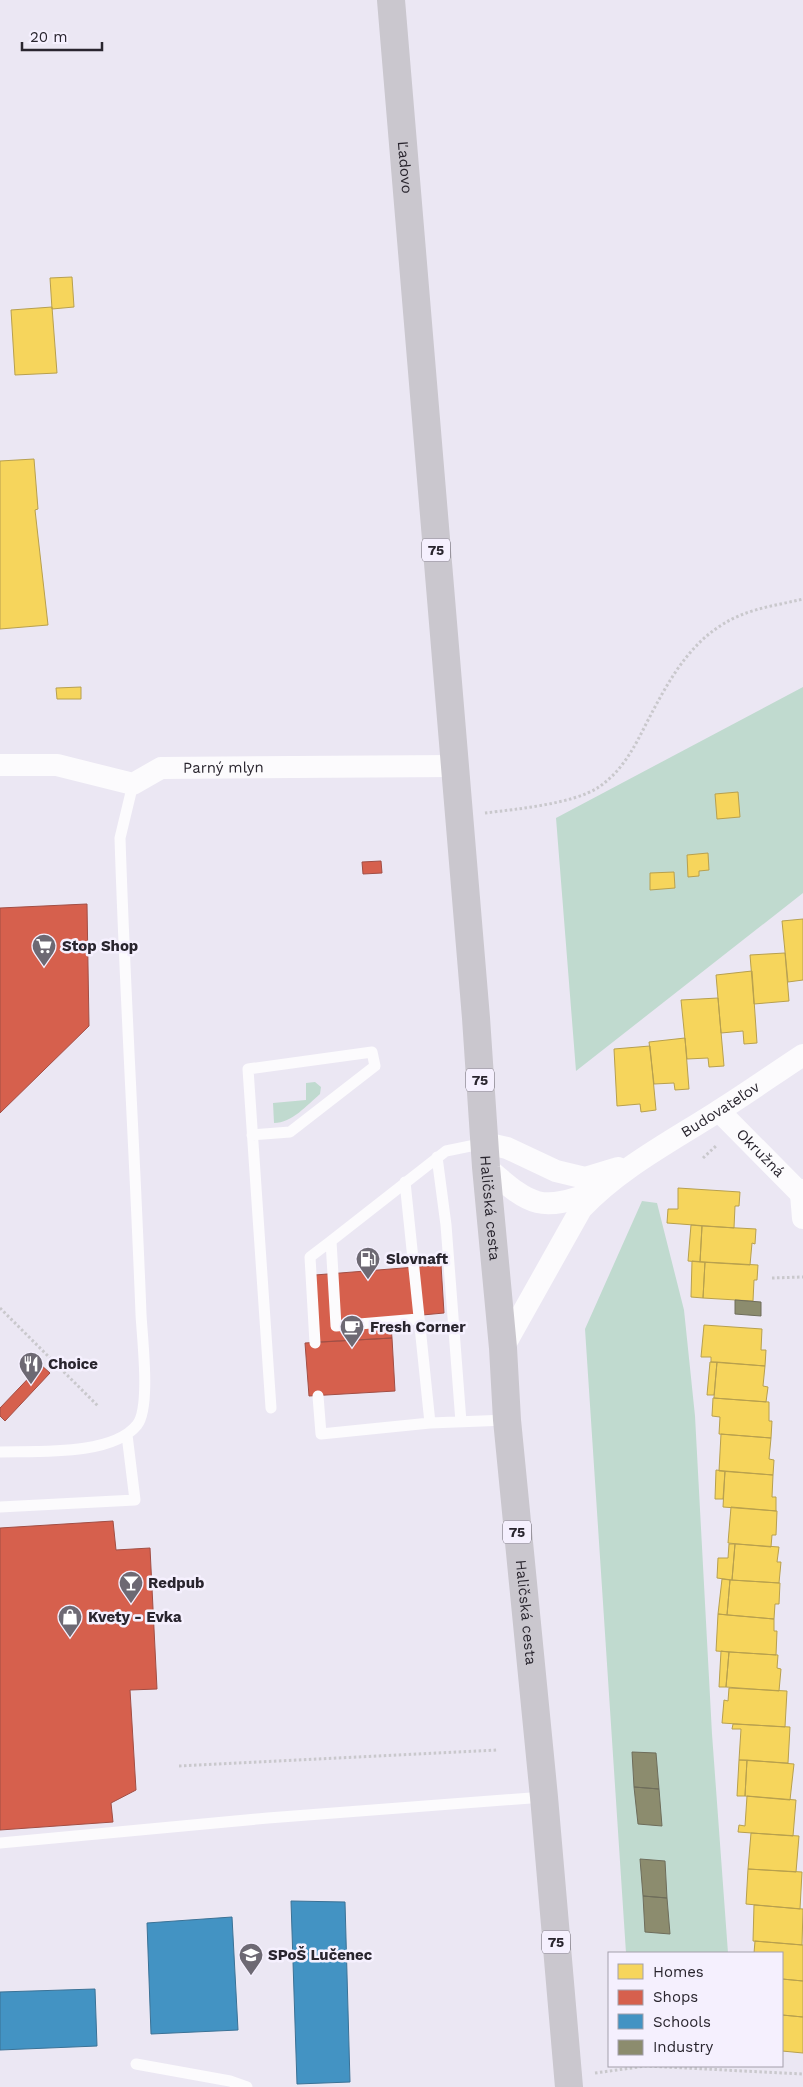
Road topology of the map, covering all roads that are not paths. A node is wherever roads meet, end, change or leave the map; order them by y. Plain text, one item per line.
1 (391, 0) edge
2 (0, 765) edge
3 (454, 766) junction
4 (133, 784) junction
5 (803, 1055) edge
6 (719, 1111) junction
7 (252, 1135) junction
8 (486, 1155) junction
9 (436, 1157) junction
10 (636, 1162) junction
11 (405, 1182) junction
12 (598, 1190) junction
13 (802, 1192) edge
14 (803, 1218) edge
15 (331, 1240) junction
16 (418, 1319) junction
17 (315, 1343) dead end
18 (503, 1348) junction
19 (318, 1396) dead end
20 (271, 1408) dead end
21 (507, 1420) junction
22 (461, 1422) junction
23 (430, 1423) junction
24 (127, 1435) junction
25 (0, 1452) edge
26 (0, 1507) edge
27 (544, 1797) junction
28 (0, 1843) edge
29 (136, 2064) dead end
30 (246, 2087) edge
31 (569, 2087) edge

1 - 3 main road, Ľadovo / 75
2 - 4 street
3 - 4 street, Parný mlyn
3 - 8 main road, Haličská cesta / 75
4 - 24 lane
5 - 6 street, Budovateľov
6 - 10 street, Budovateľov
6 - 13 street, Okružná
7 - 7 lane
7 - 20 lane
8 - 9 lane
8 - 10 street, Budovateľov
8 - 12 street, Budovateľov
8 - 18 main road, Haličská cesta / 75
9 - 11 lane
9 - 22 lane
10 - 12 street, Budovateľov
11 - 15 lane
11 - 16 lane
12 - 18 street, Budovateľov
13 - 14 street, Okružná
15 - 16 lane
15 - 17 lane
16 - 23 lane
18 - 21 main road, Haličská cesta / 75
19 - 23 lane
21 - 22 lane
21 - 27 main road, Haličská cesta / 75
22 - 23 lane
24 - 25 lane
24 - 26 lane
27 - 28 lane
27 - 31 main road, Haličská cesta / 75
29 - 30 lane

